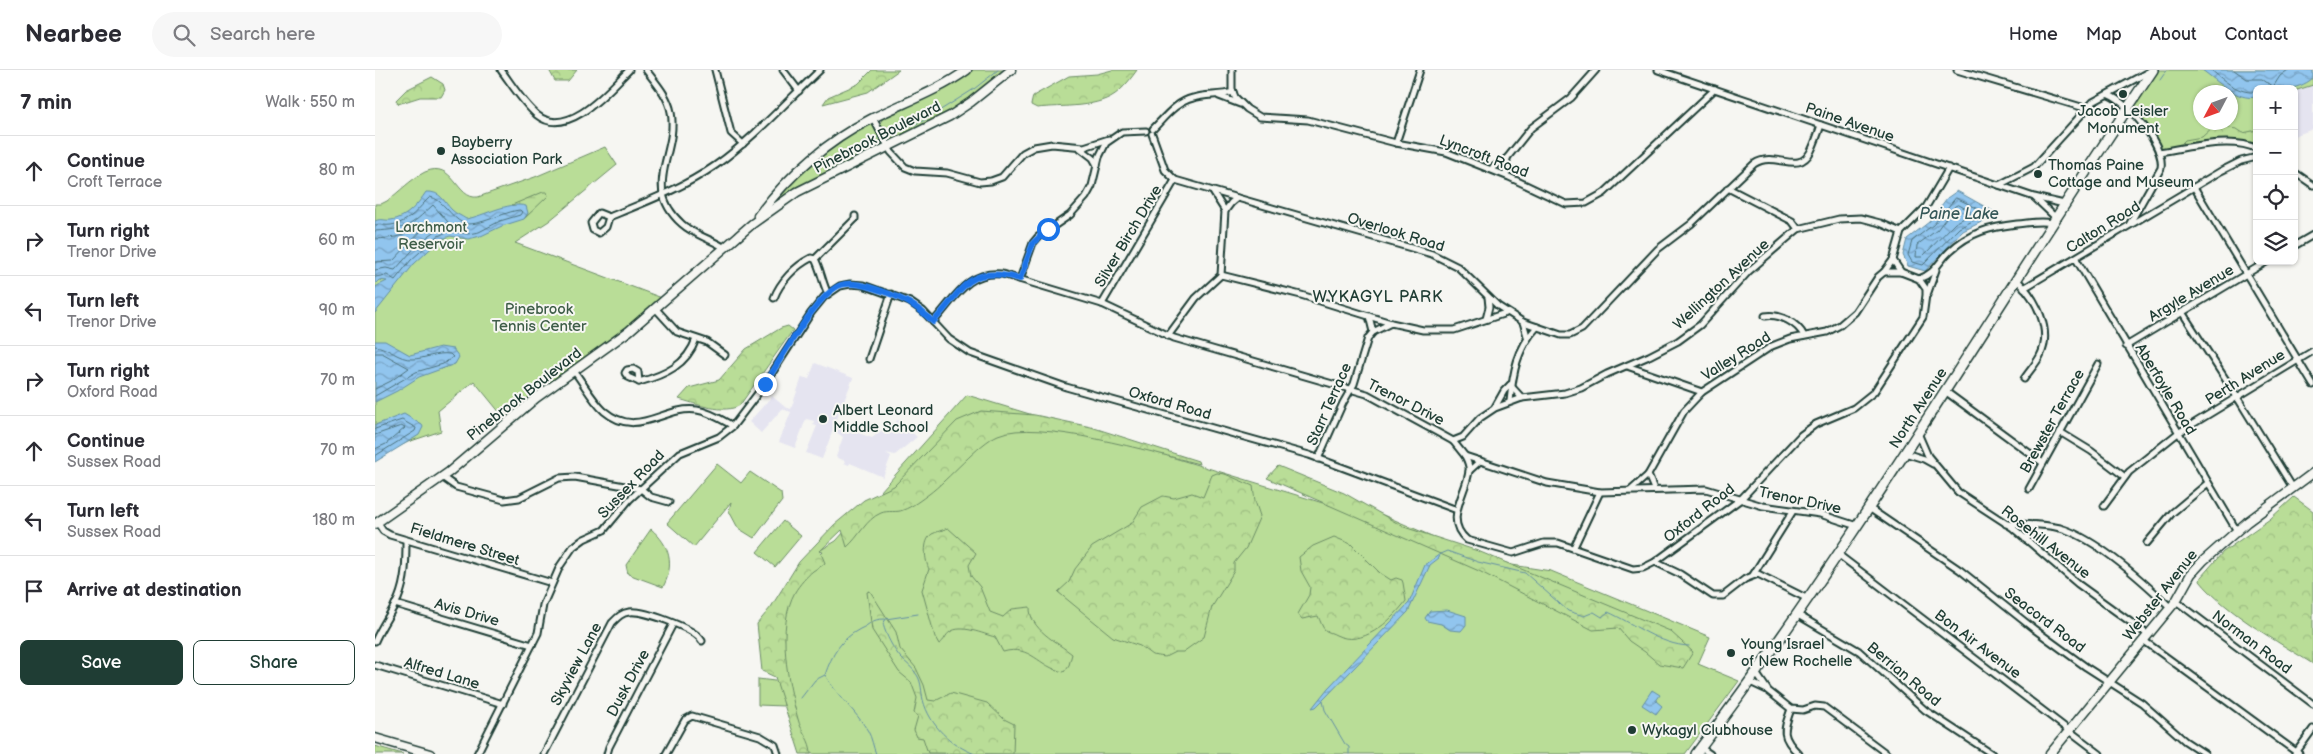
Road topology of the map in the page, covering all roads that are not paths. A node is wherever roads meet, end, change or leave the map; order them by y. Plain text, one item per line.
1 (501, 70) edge
2 (629, 70) edge
3 (646, 70) edge
4 (715, 70) edge
5 (783, 70) edge
6 (820, 70) edge
7 (967, 70) edge
8 (1011, 70) edge
9 (1232, 70) edge
10 (1420, 70) edge
11 (1596, 70) edge
12 (1658, 70) edge
13 (1957, 70) edge
14 (2153, 70) edge
15 (1715, 89) junction
16 (799, 91) junction
17 (1233, 92) junction
18 (2109, 94) junction
19 (1218, 96) junction
20 (1240, 104) junction
21 (2128, 107) junction
22 (2087, 109) junction
23 (873, 118) junction
24 (1821, 125) junction
25 (1150, 132) junction
26 (1109, 139) junction
27 (1396, 143) junction
28 (743, 144) junction
29 (888, 147) junction
30 (1080, 148) junction
31 (2253, 148) edge
32 (2159, 152) junction
33 (1507, 158) junction
34 (2253, 158) edge
35 (1097, 166) junction
36 (1949, 168) junction
37 (1491, 169) junction
38 (1506, 175) junction
39 (2298, 175) edge
40 (1175, 180) junction
41 (1999, 185) junction
42 (2313, 185) edge
43 (2194, 187) junction
44 (1728, 188) junction
45 (1213, 192) junction
46 (663, 195) junction
47 (774, 195) junction
48 (2034, 197) junction
49 (1237, 198) junction
50 (780, 203) junction
51 (2064, 204) junction
52 (1225, 211) junction
53 (855, 216) dead end
54 (609, 218) dead end
55 (2054, 220) junction
56 (752, 224) junction
57 (2128, 226) junction
58 (1798, 229) junction
59 (1901, 232) junction
60 (2313, 235) edge
61 (2298, 244) edge
62 (725, 248) junction
63 (815, 259) junction
64 (2076, 259) junction
65 (1893, 260) junction
66 (2261, 265) edge
67 (1937, 269) junction
68 (1884, 272) junction
69 (1901, 272) junction
70 (2246, 274) junction
71 (1221, 275) junction
72 (1020, 279) junction
73 (1919, 279) junction
74 (2018, 281) junction
75 (2024, 288) junction
76 (828, 294) junction
77 (891, 294) junction
78 (1927, 295) junction
79 (1488, 297) junction
80 (774, 298) dead end
81 (1102, 304) junction
82 (655, 309) junction
83 (1506, 312) junction
84 (2182, 312) junction
85 (1369, 316) junction
86 (1765, 316) dead end
87 (1486, 319) junction
88 (933, 322) junction
89 (1523, 322) junction
90 (1391, 323) junction
91 (1537, 327) junction
92 (1373, 332) junction
93 (1168, 336) junction
94 (1527, 336) junction
95 (1804, 336) junction
96 (696, 339) junction
97 (2126, 346) junction
98 (2313, 351) edge
99 (725, 355) dead end
100 (869, 359) dead end
101 (2298, 360) junction
102 (2098, 364) dead end
103 (1626, 366) junction
104 (574, 371) junction
105 (2024, 379) dead end
106 (639, 382) dead end
107 (2313, 385) edge
108 (1510, 386) junction
109 (1351, 389) junction
110 (1945, 391) junction
111 (1702, 392) junction
112 (2237, 397) junction
113 (1521, 398) junction
114 (1510, 401) junction
115 (1495, 408) junction
116 (733, 426) junction
117 (2060, 432) junction
118 (1918, 433) junction
119 (2178, 433) junction
120 (1463, 437) junction
121 (1453, 441) junction
122 (1461, 449) junction
123 (1905, 453) junction
124 (1465, 456) junction
125 (1318, 459) junction
126 (1480, 461) junction
127 (2043, 463) junction
128 (1934, 465) junction
129 (1469, 471) junction
130 (2313, 474) edge
131 (1648, 475) junction
132 (442, 477) junction
133 (2125, 477) junction
134 (2208, 483) junction
135 (2293, 488) junction
136 (641, 489) junction
137 (1654, 489) junction
138 (1631, 490) junction
139 (2029, 490) dead end
140 (1600, 492) junction
141 (1741, 498) junction
142 (669, 502) dead end
143 (2104, 506) dead end
144 (1869, 508) junction
145 (1457, 510) junction
146 (1793, 511) junction
147 (376, 522) edge
148 (2005, 524) junction
149 (2035, 525) junction
150 (1857, 526) junction
151 (2237, 530) junction
152 (406, 540) junction
153 (2026, 540) junction
154 (2147, 544) dead end
155 (1574, 547) junction
156 (1839, 555) junction
157 (1655, 562) junction
158 (1753, 575) junction
159 (552, 583) junction
160 (1809, 600) junction
161 (395, 604) junction
162 (2173, 604) junction
163 (1798, 615) junction
164 (673, 624) junction
165 (2145, 637) junction
166 (375, 641) edge
167 (702, 641) dead end
168 (532, 645) junction
169 (375, 665) edge
170 (1756, 673) junction
171 (2108, 681) junction
172 (1750, 682) junction
173 (1767, 690) junction
174 (503, 704) junction
175 (2313, 704) edge
176 (1791, 710) junction
177 (2313, 729) edge
178 (2069, 730) junction
179 (375, 738) edge
180 (1699, 751) edge
181 (2297, 753) edge
182 (430, 754) edge
183 (477, 754) edge
184 (544, 754) edge
185 (607, 754) edge
186 (666, 754) edge
187 (778, 754) edge
188 (1710, 754) edge
189 (1799, 754) edge
190 (1887, 754) edge
191 (1992, 754) edge
192 (2050, 754) edge
193 (2100, 754) edge
194 (2205, 754) edge

1 - 2 street
3 - 46 street
4 - 28 street
5 - 16 street
6 - 16 street
7 - 23 street, Pinebrook Boulevard
8 - 29 street, Pinebrook Boulevard
9 - 17 street, Lyncroft Road
10 - 27 street
11 - 33 street
12 - 15 street, Paine Avenue
13 - 22 street
14 - 18 street
14 - 21 main road, North Avenue
15 - 24 street, Paine Avenue
15 - 38 street, Lyncroft Road
16 - 28 street
17 - 19 street
17 - 20 street, Lyncroft Road
18 - 21 street
18 - 22 street
19 - 20 street
19 - 25 street
20 - 27 street, Lyncroft Road
21 - 32 street
21 - 51 main road, North Avenue
22 - 41 street
23 - 29 street
23 - 47 street, Pinebrook Boulevard
24 - 36 street, Paine Avenue
24 - 44 street, Overlook Road
25 - 26 street
25 - 40 street
26 - 30 street
26 - 35 street
27 - 37 street, Lyncroft Road
28 - 46 street
29 - 30 street
29 - 50 street, Pinebrook Boulevard
30 - 35 street
31 - 32 street
32 - 57 street
33 - 37 street
33 - 38 street
34 - 43 street, Calton Road
35 - 72 street
36 - 41 street, Paine Avenue
36 - 59 street
37 - 38 street, Lyncroft Road
39 - 42 street
40 - 45 street, Overlook Road
40 - 81 street, Silver Birch Drive
41 - 48 street, Paine Avenue
43 - 57 street, Calton Road
43 - 70 street
44 - 58 street
44 - 91 street, Overlook Road
45 - 49 street, Overlook Road
45 - 52 street
46 - 54 street
46 - 62 street
47 - 50 street
47 - 56 street, Pinebrook Boulevard
48 - 51 street, Paine Avenue
48 - 55 street, Paine Avenue
49 - 52 street
49 - 79 street, Overlook Road
50 - 56 street, Pinebrook Boulevard
51 - 55 main road, North Avenue
52 - 71 street
53 - 63 street
55 - 67 street
55 - 74 main road, North Avenue
56 - 62 street, Pinebrook Boulevard
57 - 64 street, Calton Road
58 - 59 street, Wellington Avenue
58 - 103 street, Wellington Avenue
59 - 65 street, Valley Road
60 - 61 street
62 - 82 street, Pinebrook Boulevard
63 - 76 street
63 - 80 street
64 - 75 street, Calton Road
64 - 97 street, Aberfoyle Road
65 - 68 street, Valley Road
65 - 69 street
66 - 70 street, Argyle Avenue
67 - 73 street
67 - 78 street, Oxford Road
68 - 69 street
68 - 95 street, Valley Road
69 - 73 street
70 - 84 street, Argyle Avenue
70 - 101 street
71 - 85 street
71 - 93 street
72 - 81 street, Trenor Drive
72 - 88 street, Trenor Drive
73 - 78 street
74 - 75 street
74 - 110 main road, North Avenue
75 - 105 street
76 - 77 street, Sussex Road
76 - 116 street, Sussex Road
77 - 88 street, Oxford Road
77 - 100 street
78 - 141 street, Oxford Road
79 - 83 street, Overlook Road
79 - 87 street
81 - 93 street, Trenor Drive
82 - 96 street
82 - 104 street, Pinebrook Boulevard
83 - 87 street
83 - 89 street, Overlook Road
84 - 97 street, Argyle Avenue
84 - 112 street
85 - 90 street
85 - 92 street
86 - 95 street
87 - 90 street
88 - 125 street, Oxford Road
89 - 91 street, Overlook Road
89 - 94 street
90 - 92 street
91 - 94 street
92 - 109 street, Starr Terrace
93 - 109 street, Trenor Drive
94 - 108 street
95 - 111 street, Valley Road
96 - 99 street
96 - 106 street
97 - 119 street, Aberfoyle Road
98 - 101 street, Perth Avenue
101 - 107 street
101 - 112 street, Perth Avenue
102 - 117 street, Brewster Terrace
103 - 111 street
103 - 113 street, Wellington Avenue
104 - 116 street
104 - 132 street, Pinebrook Boulevard
108 - 113 street
108 - 114 street
108 - 115 street
109 - 121 street, Trenor Drive
109 - 125 street, Starr Terrace
110 - 118 main road, North Avenue
110 - 127 street
111 - 131 street, Valley Road
112 - 119 street, Perth Avenue
112 - 135 street
113 - 114 street, Wellington Avenue
114 - 115 street, Wellington Avenue
115 - 120 street, Wellington Avenue
116 - 136 street, Sussex Road
117 - 127 street, Brewster Terrace
117 - 133 street
118 - 123 main road, North Avenue
118 - 128 street, Rosehill Avenue
119 - 133 street, Perth Avenue
119 - 134 street, Aberfoyle Road
120 - 121 street, Wellington Avenue
120 - 122 street
121 - 122 street, Trenor Drive
122 - 124 street, Trenor Drive
123 - 128 street, Rosehill Avenue
123 - 144 main road, North Avenue
124 - 126 street, Trenor Drive
124 - 129 street
125 - 145 street, Oxford Road
126 - 129 street
126 - 140 street, Trenor Drive
127 - 139 street, Brewster Terrace
128 - 148 street, Rosehill Avenue
129 - 145 street, Oxford Road
130 - 135 street, Webster Avenue
131 - 137 street
131 - 138 street, Valley Road
132 - 136 street
132 - 147 street, Pinebrook Boulevard
133 - 143 street, Perth Avenue
134 - 151 street, Aberfoyle Road
134 - 154 street
135 - 151 street, Webster Avenue
136 - 142 street
136 - 159 street, Sussex Road
137 - 138 street, Trenor Drive
137 - 141 street, Trenor Drive
138 - 140 street, Trenor Drive
140 - 155 street
141 - 146 street, Trenor Drive
141 - 157 street, Oxford Road
144 - 150 main road, North Avenue
144 - 171 street, Seacord Road
145 - 155 street, Oxford Road
146 - 150 street, Trenor Drive
146 - 158 street
147 - 152 street, Fieldmere Street
148 - 149 street, Norman Road
148 - 153 street, Rosehill Avenue
149 - 153 street
149 - 162 street, Norman Road
150 - 156 main road, North Avenue
151 - 162 street, Webster Avenue
152 - 159 street, Fieldmere Street
152 - 161 street
153 - 165 street, Rosehill Avenue
155 - 157 street, Oxford Road
156 - 160 main road, North Avenue
156 - 178 street, Bon Air Avenue
157 - 158 street
158 - 160 street
159 - 168 street, Sussex Road
160 - 163 main road, North Avenue
161 - 166 street
161 - 168 street, Avis Drive
162 - 165 street, Webster Avenue
162 - 175 street, Norman Road
163 - 170 main road, North Avenue
163 - 191 street, Berrian Road
164 - 167 street, Skyview Lane
164 - 184 street, Skyview Lane
164 - 185 street, Dusk Drive
165 - 171 street, Webster Avenue
165 - 181 street, Rosehill Avenue
168 - 174 street, Sussex Road
169 - 174 street, Alfred Lane
170 - 172 main road, North Avenue
170 - 173 street
171 - 178 street, Webster Avenue
171 - 194 street, Seacord Road
172 - 173 street
172 - 180 main road, North Avenue
173 - 176 street
174 - 183 street, Sussex Road
176 - 189 street
176 - 190 street
177 - 181 street
178 - 192 street, Webster Avenue
178 - 193 street, Bon Air Avenue
179 - 182 street
180 - 188 street
186 - 187 street

